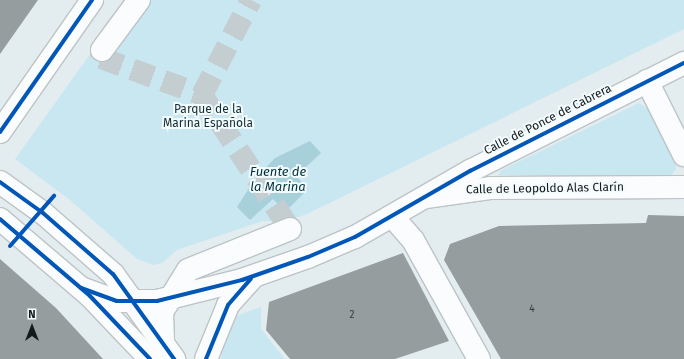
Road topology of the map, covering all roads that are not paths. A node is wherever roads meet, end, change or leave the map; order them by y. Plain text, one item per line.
1 (92, 0) edge
2 (139, 0) edge
3 (102, 50) dead end
4 (684, 63) edge
5 (647, 81) junction
6 (0, 132) edge
7 (684, 155) edge
8 (0, 182) edge
9 (681, 184) edge
10 (421, 198) junction
11 (392, 216) junction
12 (0, 219) edge
13 (290, 229) dead end
14 (256, 276) junction
15 (81, 288) junction
16 (167, 300) junction
17 (136, 302) junction
18 (168, 350) edge
19 (150, 359) edge
20 (206, 359) edge
21 (479, 359) edge

1 - 6 main road
2 - 3 main road
4 - 5 main road, Calle de Ponce de Cabrera
5 - 7 main road
5 - 10 main road, Calle de Ponce de Cabrera
8 - 17 main road
9 - 10 main road, Calle de Leopoldo Alas Clarín
10 - 11 main road, Calle de Leopoldo Alas Clarín
11 - 14 main road, Calle de Leopoldo Alas Clarín
11 - 21 main road
12 - 15 main road
13 - 16 main road
14 - 16 main road, Calle de Leopoldo Alas Clarín
14 - 20 main road, Calle de Leopoldo Alas Clarín
15 - 17 main road, Calle de Leopoldo Alas Clarín
15 - 19 main road
16 - 17 main road, Calle de Leopoldo Alas Clarín
16 - 18 main road
17 - 18 main road

